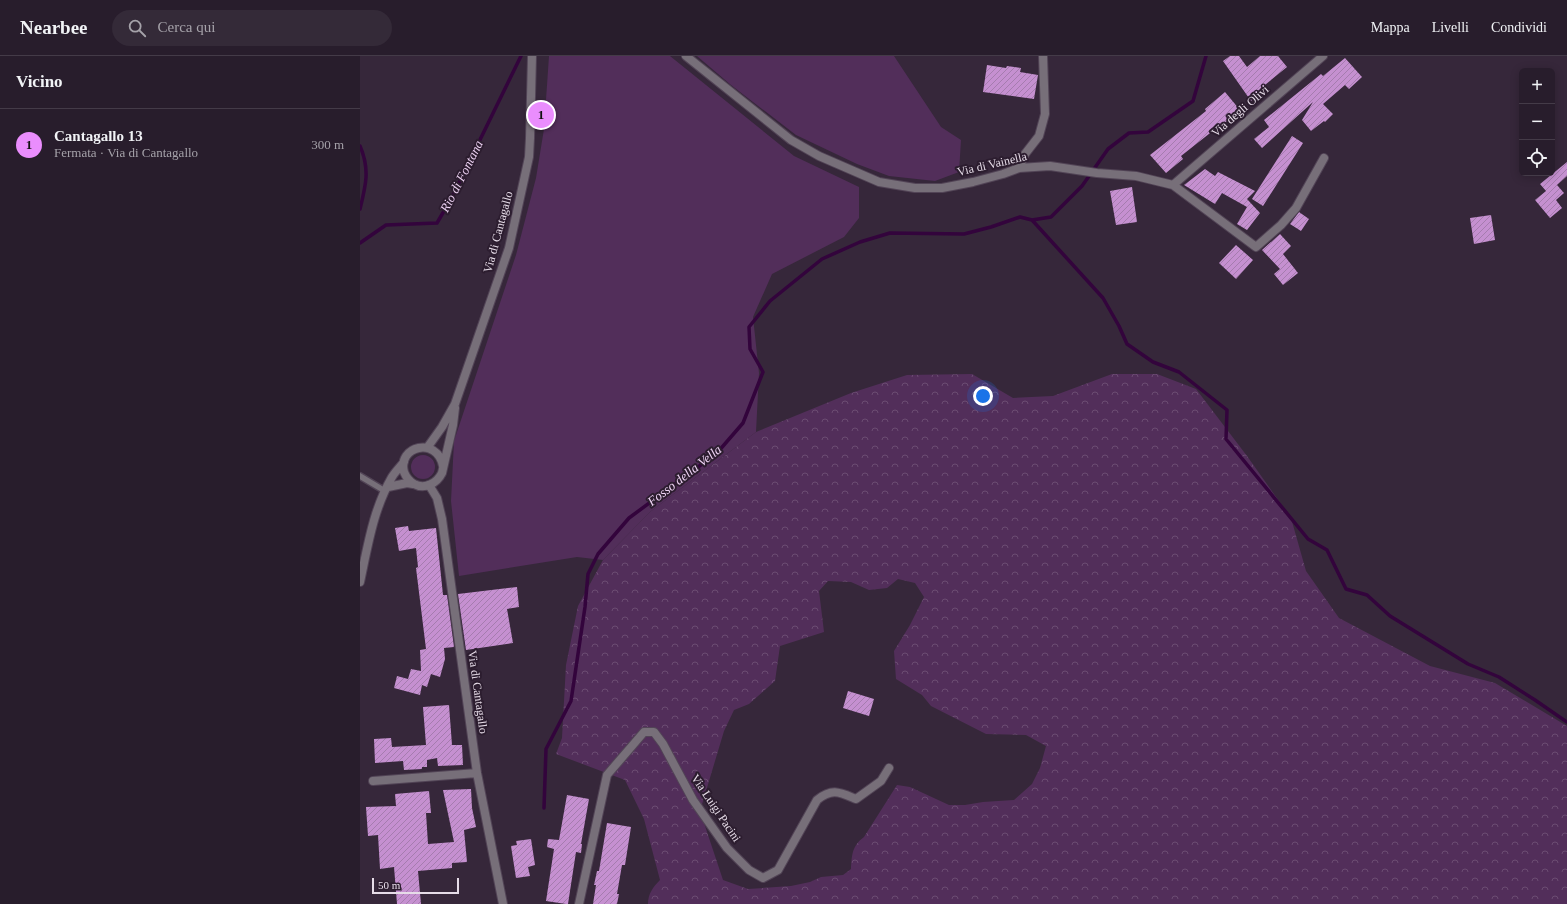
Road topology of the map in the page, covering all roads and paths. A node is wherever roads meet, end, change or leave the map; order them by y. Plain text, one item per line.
1 (532, 56) edge
2 (686, 56) edge
3 (1043, 56) edge
4 (1323, 56) edge
5 (1324, 158) dead end
6 (1019, 168) junction
7 (1173, 185) junction
8 (456, 404) junction
9 (427, 448) junction
10 (404, 462) junction
11 (443, 466) junction
12 (360, 476) edge
13 (413, 484) junction
14 (430, 485) junction
15 (386, 489) junction
16 (360, 582) edge
17 (889, 768) dead end
18 (478, 773) junction
19 (373, 781) dead end
20 (503, 904) edge
21 (579, 904) edge

1 - 8 street, Via di Cantagallo
2 - 6 street, Via di Vainella
3 - 6 street
4 - 7 street, Via degli Olivi
5 - 7 street, Via di Vainella
6 - 7 street, Via di Vainella
8 - 9 street
8 - 11 street
9 - 10 street
9 - 11 street
10 - 13 street
10 - 15 street
11 - 14 street
12 - 15 lane
13 - 14 street
13 - 15 street
14 - 18 street, Via di Cantagallo
15 - 16 street
17 - 21 street, Via Luigi Pacini
18 - 19 street
18 - 20 street, Via di Cantagallo

